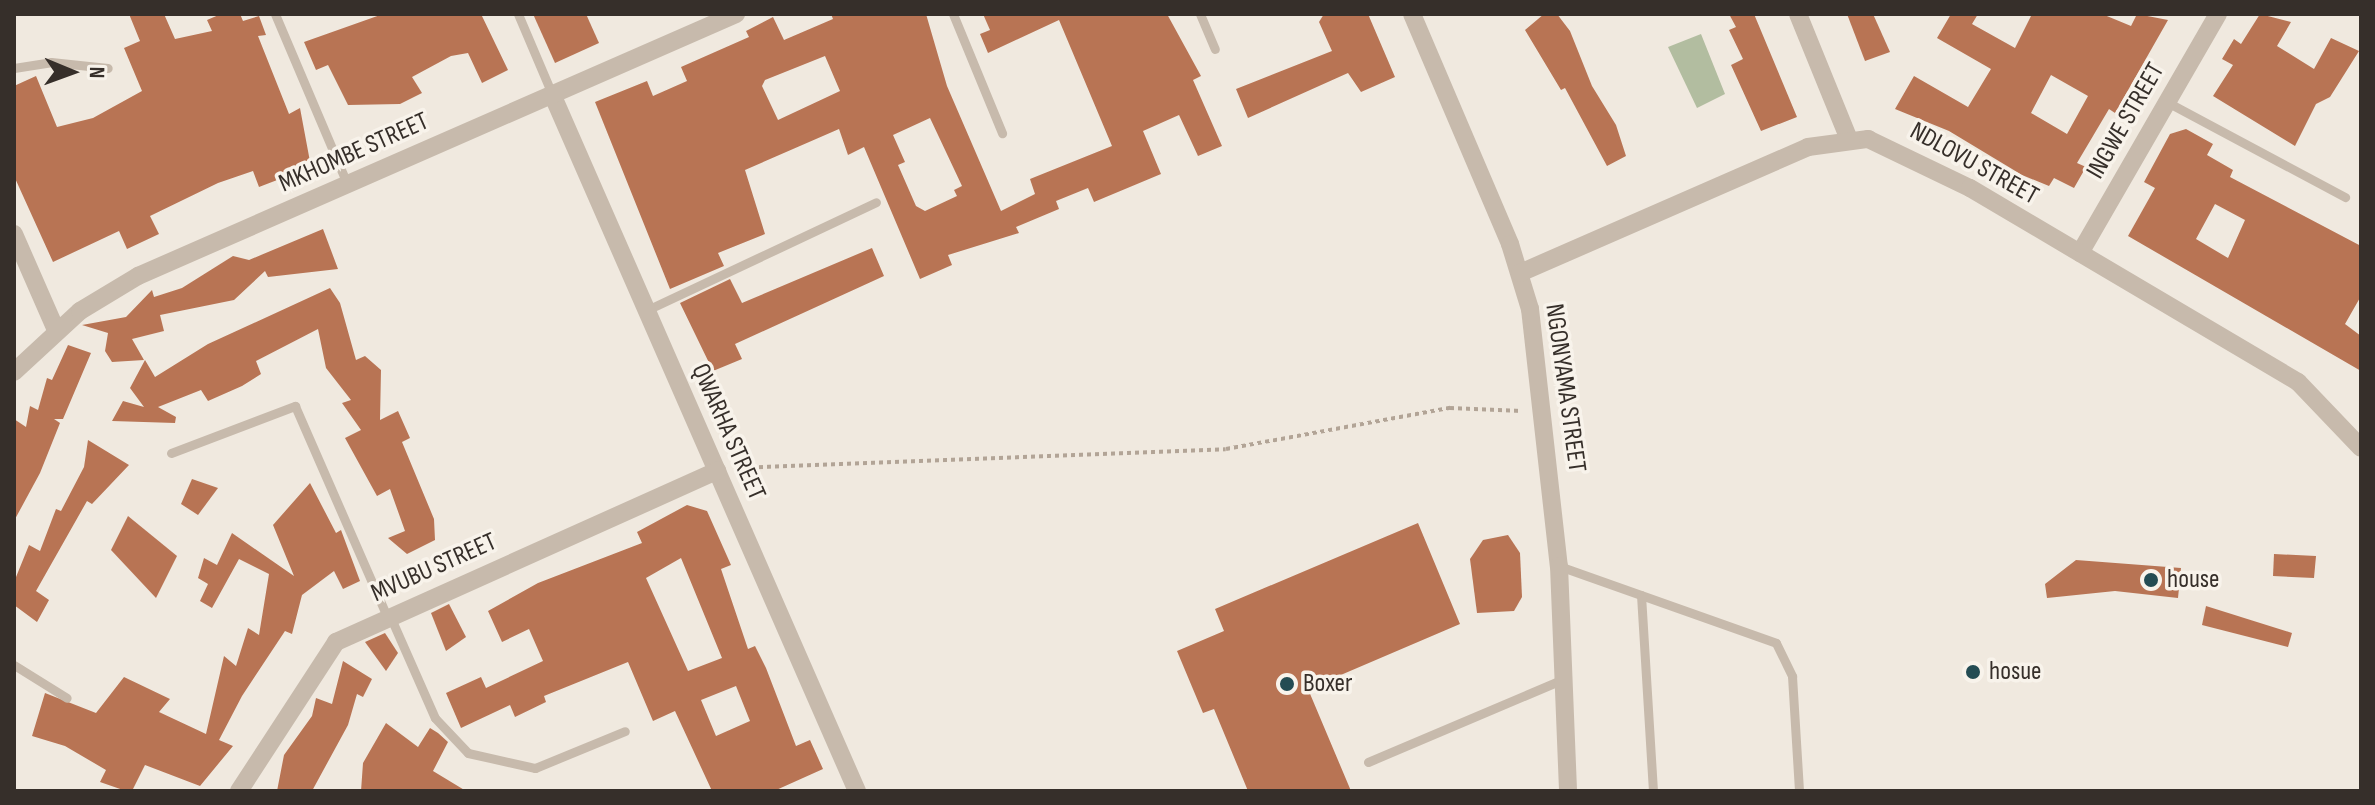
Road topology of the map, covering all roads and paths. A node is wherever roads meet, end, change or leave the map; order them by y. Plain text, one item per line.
1 (275, 14) edge
2 (518, 14) edge
3 (736, 14) edge
4 (953, 14) edge
5 (1200, 14) edge
6 (1412, 14) edge
7 (1798, 14) edge
8 (2218, 14) edge
9 (1215, 49) dead end
10 (14, 68) edge
11 (108, 68) dead end
12 (552, 94) junction
13 (2167, 102) junction
14 (1002, 133) dead end
15 (1848, 137) junction
16 (347, 184) junction
17 (2345, 197) dead end
18 (876, 202) dead end
19 (14, 234) edge
20 (2080, 253) junction
21 (1520, 273) junction
22 (647, 310) junction
23 (56, 330) junction
24 (14, 372) edge
25 (1545, 411) junction
26 (2361, 448) edge
27 (171, 453) dead end
28 (717, 471) junction
29 (1559, 566) junction
30 (1641, 595) junction
31 (389, 617) junction
32 (14, 665) edge
33 (1566, 678) junction
34 (67, 698) dead end
35 (625, 731) dead end
36 (1368, 762) dead end
37 (239, 791) edge
38 (857, 791) edge
39 (1568, 791) edge
40 (1653, 791) edge
41 (1799, 791) edge

1 - 16 lane
2 - 12 lane
3 - 12 street, MKHOMBE STREET
4 - 14 lane
5 - 9 lane
6 - 21 street, NGONYAMA STREET
7 - 15 street
8 - 13 street, INGWE STREET
10 - 11 lane
12 - 16 street, MKHOMBE STREET
12 - 22 street, QWARHA STREET
13 - 17 lane
13 - 20 street, INGWE STREET
15 - 20 street, NDLOVU STREET
15 - 21 street
16 - 23 street, MKHOMBE STREET
18 - 22 lane
19 - 23 street
20 - 26 street, NDLOVU STREET
21 - 25 street, NGONYAMA STREET
22 - 28 street, QWARHA STREET
23 - 24 street, MKHOMBE STREET
25 - 28 path
25 - 29 street, NGONYAMA STREET
27 - 31 lane
28 - 31 street, MVUBU STREET
28 - 38 street, QWARHA STREET
29 - 30 lane
29 - 33 street, NGONYAMA STREET
30 - 40 lane
30 - 41 lane
31 - 35 lane
31 - 37 street, MVUBU STREET
32 - 34 lane
33 - 36 lane
33 - 39 street, NGONYAMA STREET

